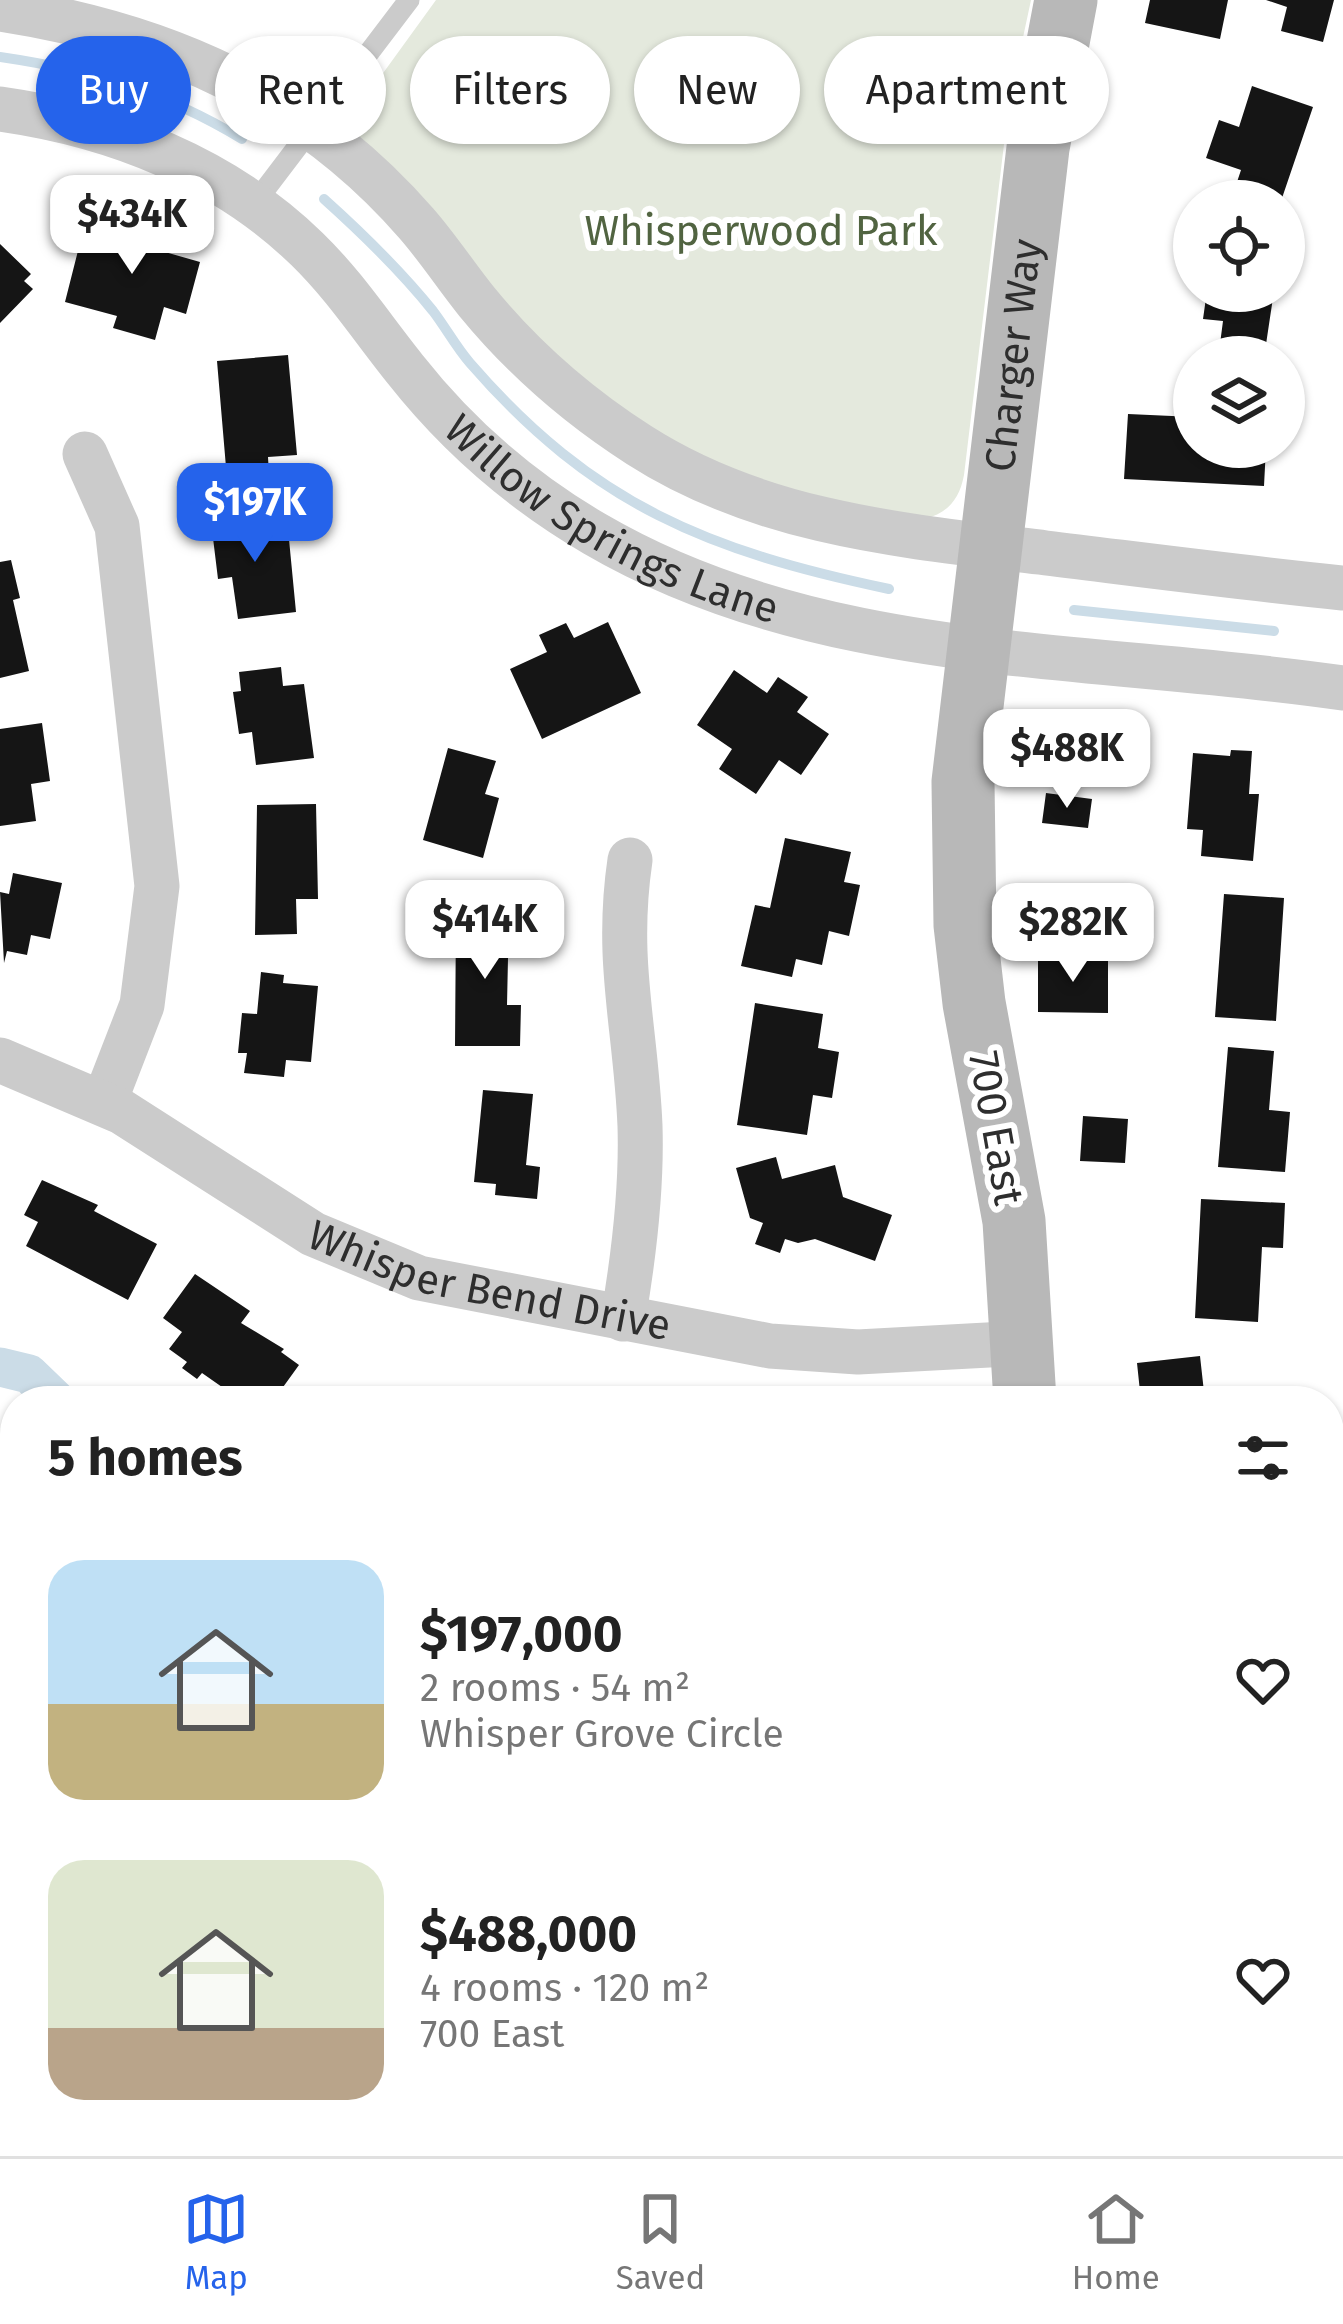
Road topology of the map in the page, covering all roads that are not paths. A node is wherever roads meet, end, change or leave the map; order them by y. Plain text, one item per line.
1 (409, 0) edge
2 (1066, 0) edge
3 (0, 9) edge
4 (382, 36) edge
5 (215, 70) edge
6 (0, 109) edge
7 (300, 144) edge
8 (333, 144) edge
9 (254, 204) junction
10 (86, 454) dead end
11 (989, 547) junction
12 (1343, 588) edge
13 (975, 646) junction
14 (1343, 688) edge
15 (969, 711) joint
16 (630, 860) dead end
17 (0, 1060) edge
18 (104, 1103) junction
19 (623, 1319) junction
20 (1025, 1372) edge

1 - 4 lane
2 - 11 street, Charger Way
3 - 5 street, Willow Springs Lane
6 - 9 street, Willow Springs Lane
7 - 9 lane
8 - 11 street, Willow Springs Lane
9 - 13 street, Willow Springs Lane
10 - 18 street
11 - 12 street, Willow Springs Lane
11 - 13 street, Charger Way
13 - 14 street, Willow Springs Lane
13 - 15 street, Charger Way
15 - 20 street, 700 East
16 - 19 street
17 - 18 street, Whisper Bend Drive
18 - 19 street, Whisper Bend Drive
19 - 20 street, Whisper Bend Drive

